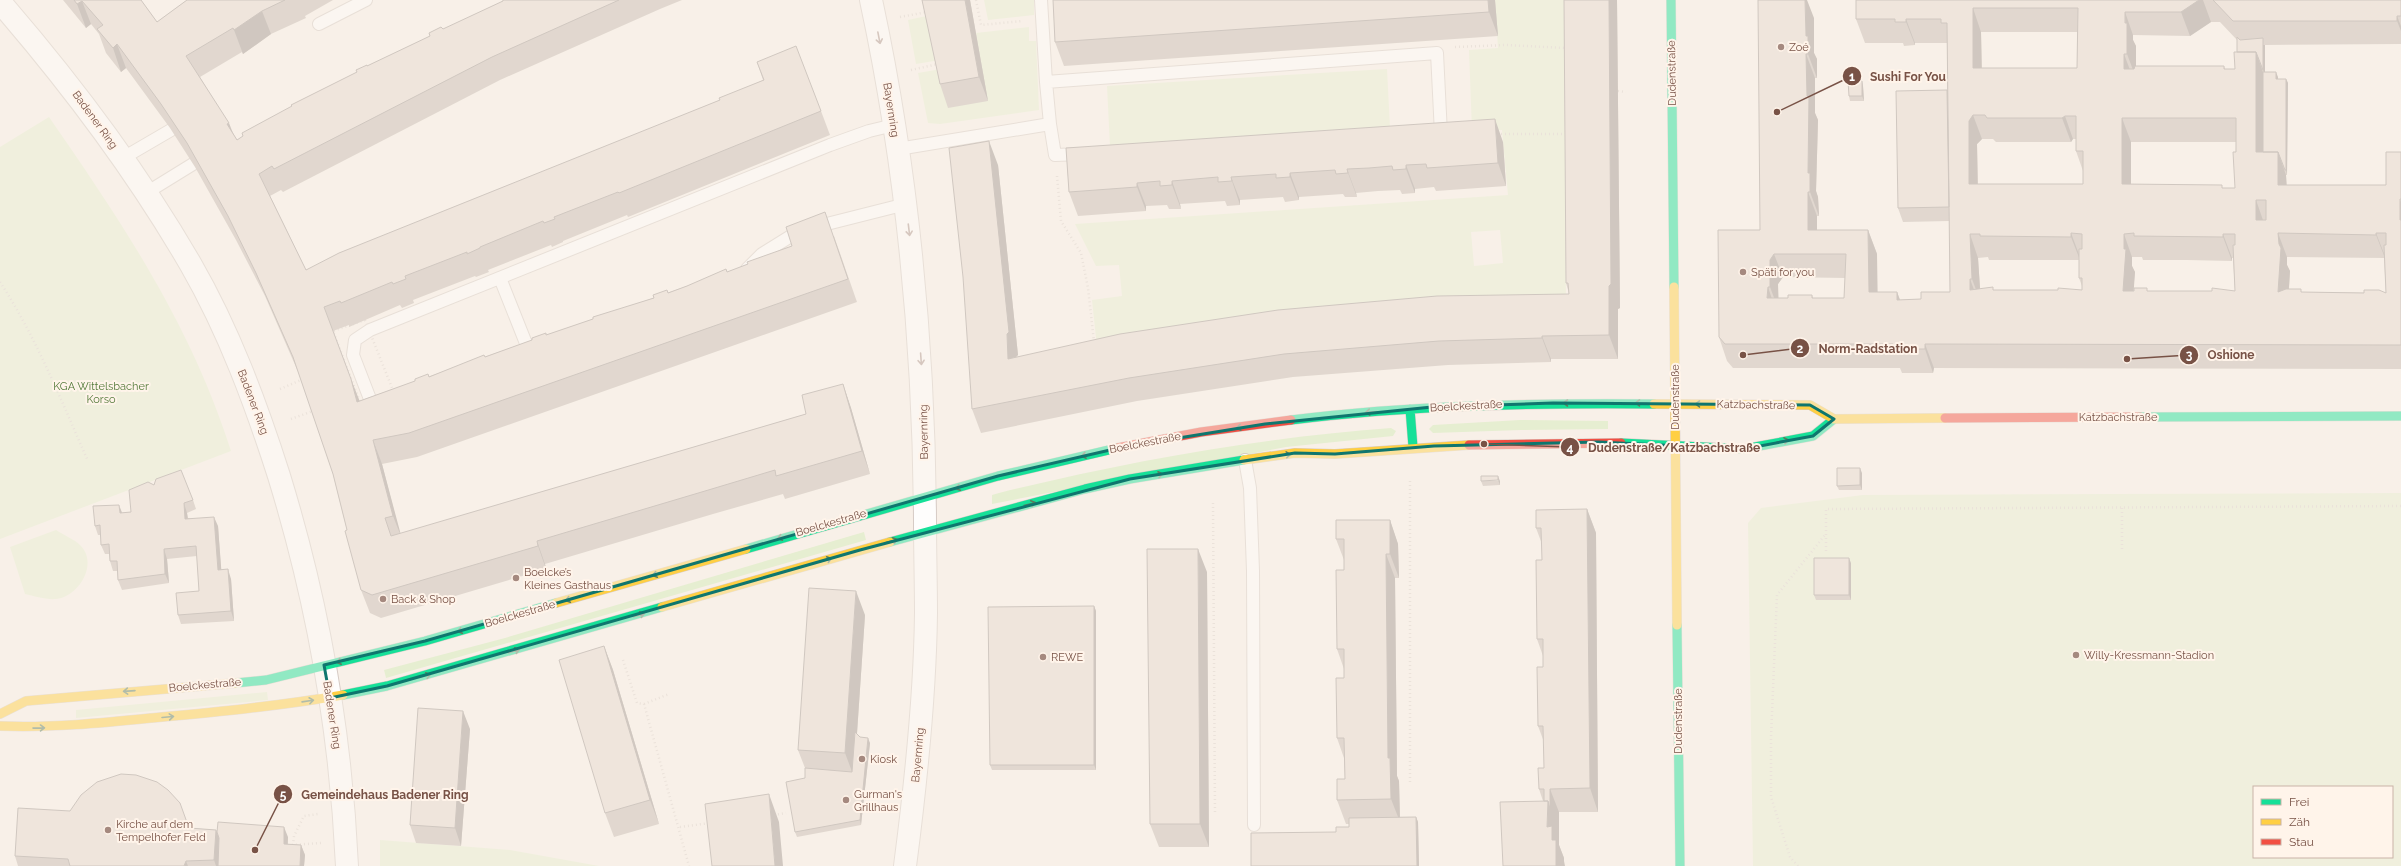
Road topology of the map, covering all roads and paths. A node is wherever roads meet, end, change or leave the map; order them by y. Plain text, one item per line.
1 (366, 0) edge
2 (871, 0) edge
3 (976, 0) edge
4 (1041, 0) edge
5 (1671, 0) edge
6 (0, 2) edge
7 (930, 11) edge
8 (900, 17) dead end
9 (1042, 19) junction
10 (319, 24) dead end
11 (1567, 42) edge
12 (1483, 45) edge
13 (1567, 49) junction
14 (1568, 56) edge
15 (940, 64) edge
16 (911, 70) dead end
17 (1046, 82) junction
18 (1618, 92) dead end
19 (1626, 92) dead end
20 (1050, 124) junction
21 (894, 125) junction
22 (1569, 127) edge
23 (171, 130) edge
24 (1494, 134) edge
25 (1569, 134) junction
26 (1425, 135) edge
27 (1569, 142) edge
28 (898, 149) junction
29 (1094, 153) edge
30 (1055, 155) junction
31 (123, 158) junction
32 (193, 164) edge
33 (146, 193) junction
34 (906, 204) junction
35 (500, 278) junction
36 (737, 280) edge
37 (0, 282) edge
38 (1095, 345) edge
39 (546, 351) edge
40 (531, 356) junction
41 (516, 361) edge
42 (302, 380) edge
43 (280, 389) dead end
44 (392, 403) edge
45 (1675, 404) junction
46 (1410, 409) junction
47 (313, 411) edge
48 (2401, 416) edge
49 (291, 419) dead end
50 (1834, 419) junction
51 (1675, 444) junction
52 (1413, 447) junction
53 (1245, 460) junction
54 (88, 461) dead end
55 (1410, 481) dead end
56 (925, 497) junction
57 (1213, 503) dead end
58 (2401, 506) edge
59 (2122, 508) junction
60 (925, 532) junction
61 (1826, 534) junction
62 (1826, 551) dead end
63 (2122, 552) dead end
64 (623, 660) dead end
65 (324, 666) junction
66 (669, 694) dead end
67 (330, 698) junction
68 (644, 704) junction
69 (0, 714) edge
70 (0, 726) edge
71 (1410, 784) dead end
72 (786, 813) dead end
73 (320, 814) dead end
74 (1216, 814) dead end
75 (771, 815) edge
76 (718, 822) edge
77 (1254, 825) dead end
78 (680, 827) junction
79 (322, 843) dead end
80 (293, 845) junction
81 (288, 846) edge
82 (347, 866) edge
83 (690, 866) edge
84 (906, 866) edge
85 (1680, 866) edge
86 (1798, 866) edge

1 - 10 lane
2 -> 21 street, Bayernring
3 - 9 path
4 - 9 lane
5 - 45 main road, Dudenstraße
6 - 31 street, Badener Ring
7 - 8 path
9 - 17 lane
11 - 13 path
12 - 13 path
13 - 14 path
15 - 16 path
17 - 20 lane
17 - 26 lane
18 - 19 path
20 - 28 lane
20 - 30 lane
21 - 28 street, Bayernring
21 - 35 lane
22 - 25 path
23 - 31 lane
24 - 25 path
25 - 27 path
28 - 34 street, Bayernring
29 - 30 lane
30 - 38 path
31 - 33 street, Badener Ring
32 - 33 lane
33 - 65 street, Badener Ring
34 - 36 lane
34 -> 56 street, Bayernring
35 - 40 lane
35 - 44 lane
37 - 54 path
39 - 40 lane
40 - 41 lane
42 - 43 path
45 -> 46 main road, Boelckestraße
50 -> 45 main road, Katzbachstraße
45 - 51 main road, Dudenstraße
46 - 52 main road
46 -> 56 main road, Boelckestraße
47 - 49 path
48 - 50 main road, Katzbachstraße
51 -> 50 main road
51 - 52 main road
51 - 85 main road, Dudenstraße
53 -> 52 main road
60 -> 53 main road
53 - 77 lane
55 - 71 path
56 - 60 street, Bayernring
56 -> 65 main road, Boelckestraße
57 - 74 path
58 - 59 path
59 - 61 path
59 - 63 path
67 -> 60 main road
60 - 84 street, Bayernring
61 - 62 path
61 - 86 path
64 - 68 path
65 - 67 street, Badener Ring
65 -> 69 main road, Boelckestraße
66 - 68 path
70 -> 67 main road
67 - 82 street, Badener Ring
68 - 78 path
72 - 75 path
73 - 80 path
76 - 78 path
78 - 83 path
79 - 80 path
80 - 81 path

